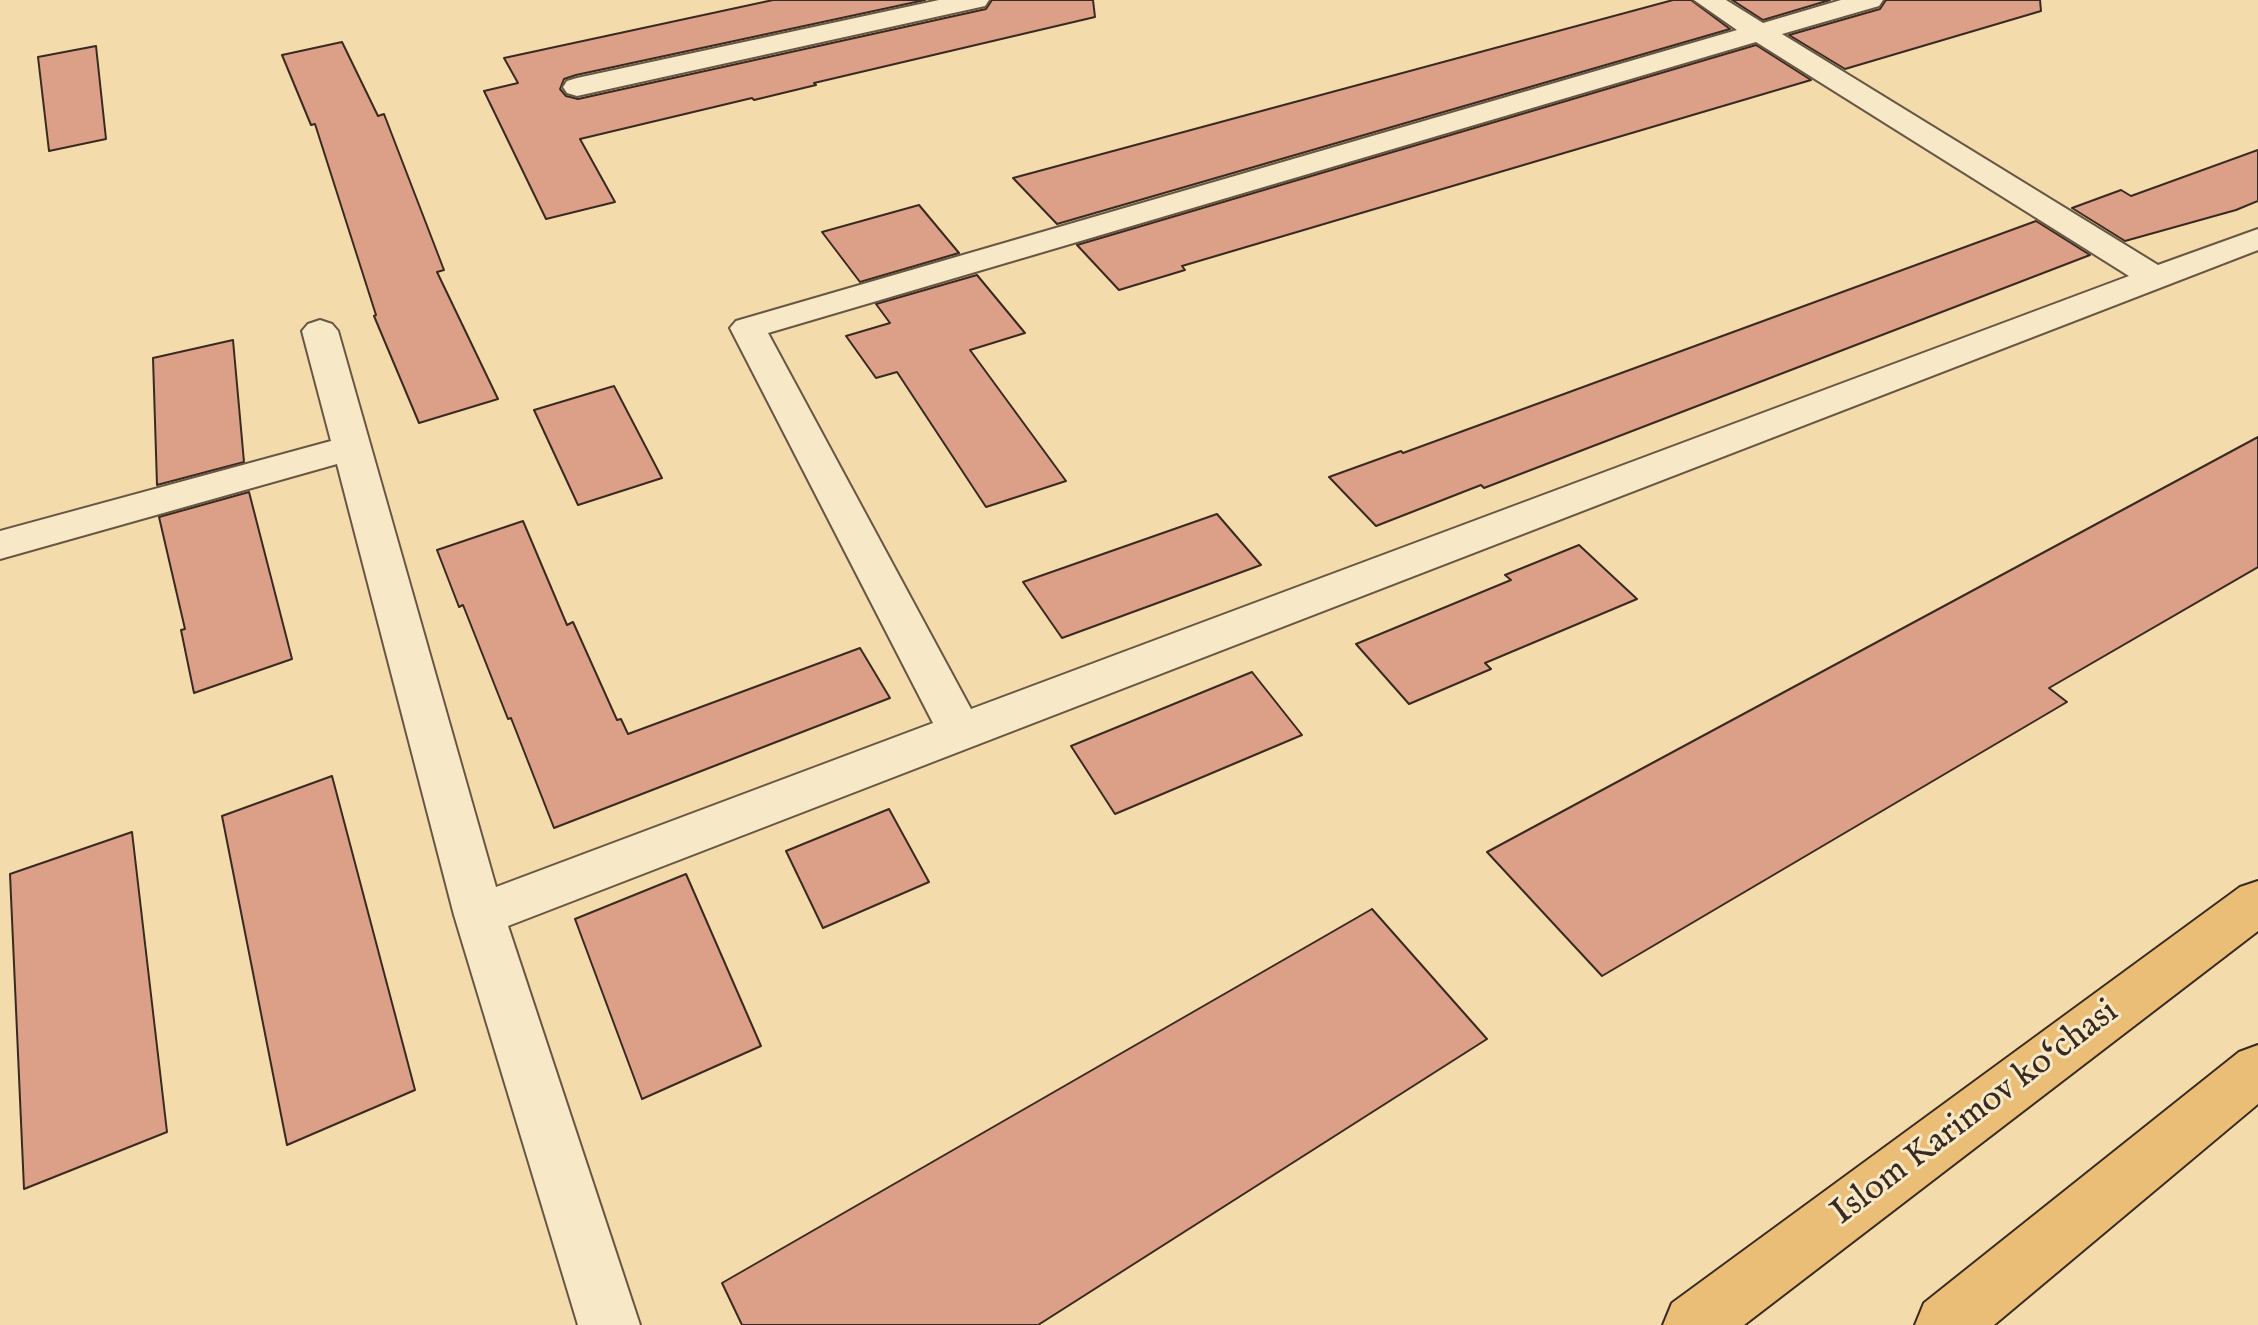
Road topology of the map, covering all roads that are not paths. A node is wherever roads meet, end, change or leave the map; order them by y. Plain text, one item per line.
1 (976, 0) edge
2 (1707, 0) edge
3 (1870, 0) edge
4 (1757, 30) junction
5 (577, 87) dead end
6 (2258, 239) edge
7 (2156, 278) junction
8 (320, 331) dead end
9 (350, 448) junction
10 (0, 545) edge
11 (960, 732) junction
12 (2258, 902) edge
13 (479, 915) junction
14 (2258, 1070) edge
15 (609, 1325) edge
16 (1694, 1325) edge
17 (1946, 1325) edge

1 - 5 street
2 - 4 street
3 - 4 street
4 - 7 street
4 - 11 street
6 - 7 street
7 - 11 street
8 - 9 street
9 - 10 street
9 - 13 street
11 - 13 street
12 - 16 main road, Islom Karimov ko‘chasi
13 - 15 street
14 - 17 main road

